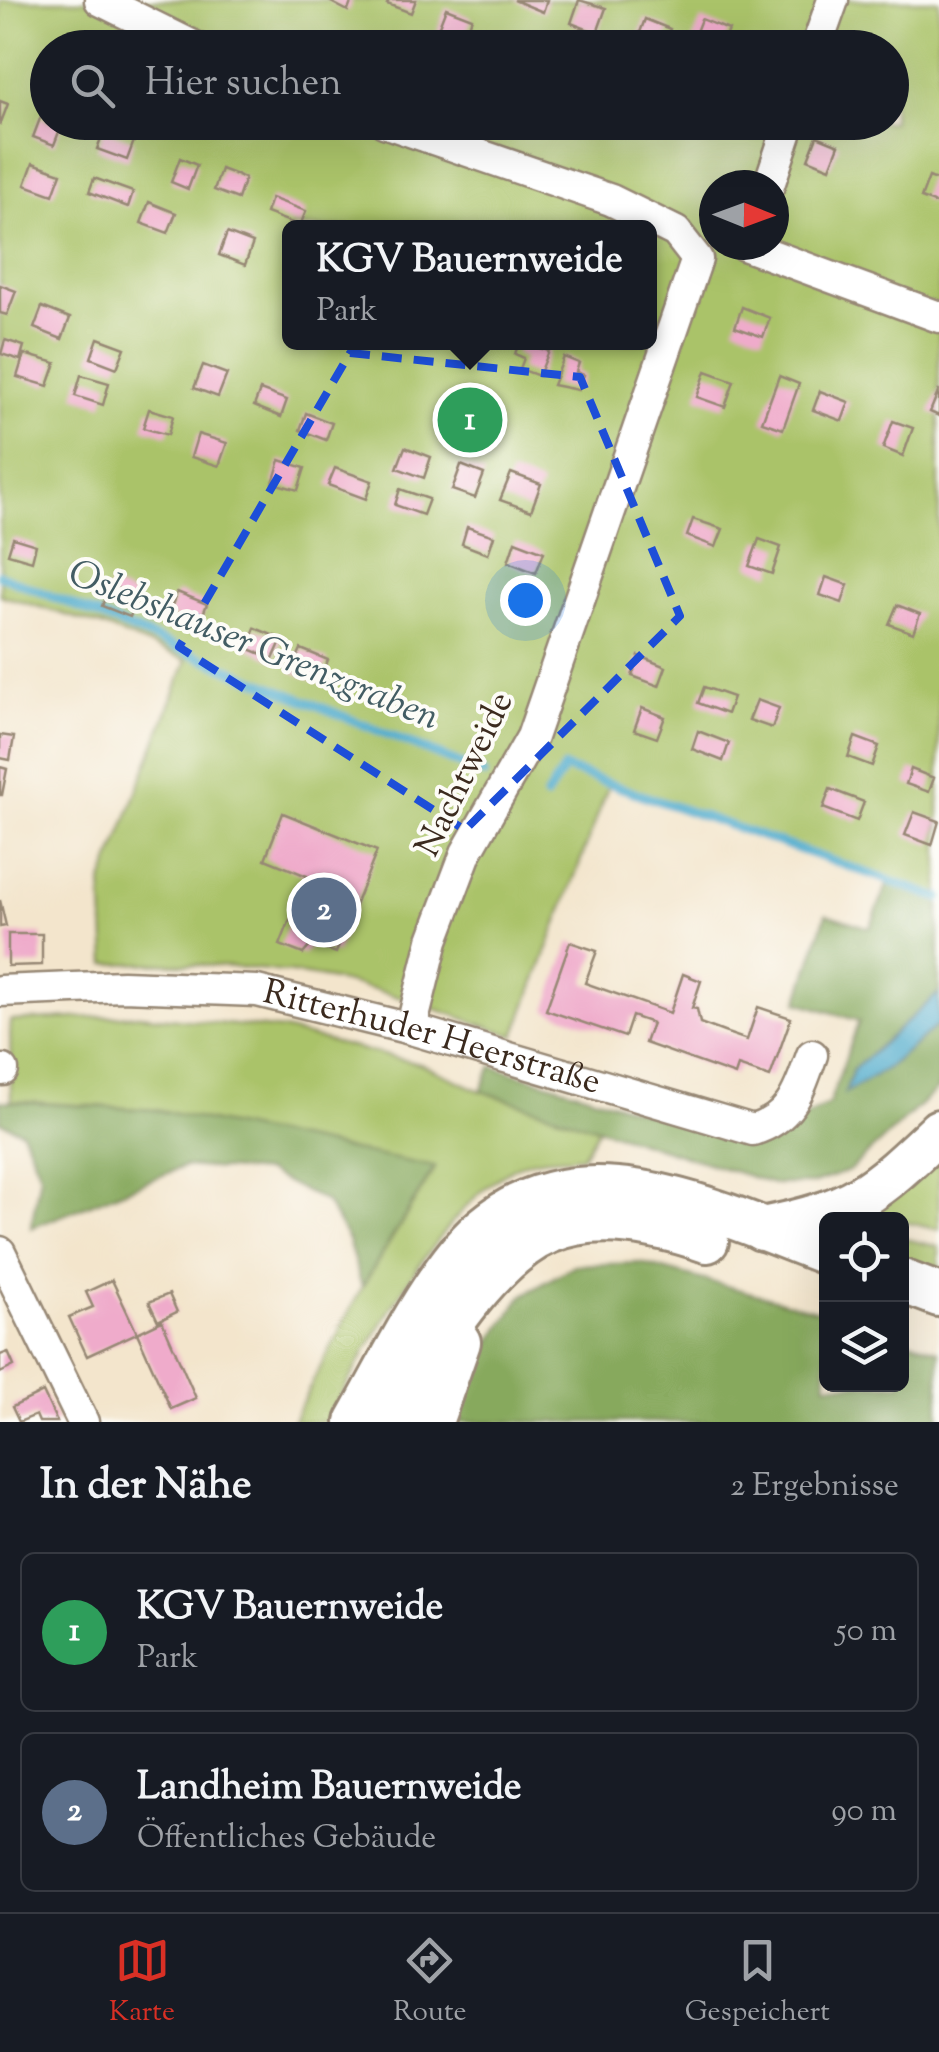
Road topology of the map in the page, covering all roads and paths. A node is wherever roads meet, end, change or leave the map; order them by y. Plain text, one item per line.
1 (100, 0) edge
2 (832, 0) edge
3 (153, 30) edge
4 (822, 30) edge
5 (436, 140) edge
6 (784, 140) edge
7 (774, 170) edge
8 (651, 220) edge
9 (657, 223) edge
10 (697, 259) joint
11 (785, 260) edge
12 (939, 317) edge
13 (0, 991) edge
14 (411, 1029) junction
15 (812, 1055) dead end
16 (939, 1131) edge
17 (762, 1229) junction
18 (819, 1250) edge
19 (0, 1252) edge
20 (819, 1276) edge
21 (909, 1284) edge
22 (909, 1294) edge
23 (475, 1296) junction
24 (939, 1296) edge
25 (83, 1422) edge
26 (357, 1422) edge
27 (387, 1422) edge
28 (431, 1422) edge

1 - 3 street
2 - 4 street
5 - 8 street
6 - 7 street
9 - 10 street
10 - 14 street, Nachtweide
11 - 12 street
13 - 14 street, Ritterhuder Heerstraße
14 - 15 street, Ritterhuder Heerstraße
16 - 17 highway
17 - 18 highway
17 - 26 highway
19 - 25 street
20 - 23 highway
21 - 24 highway
22 - 24 highway
23 - 27 highway
23 - 28 highway

